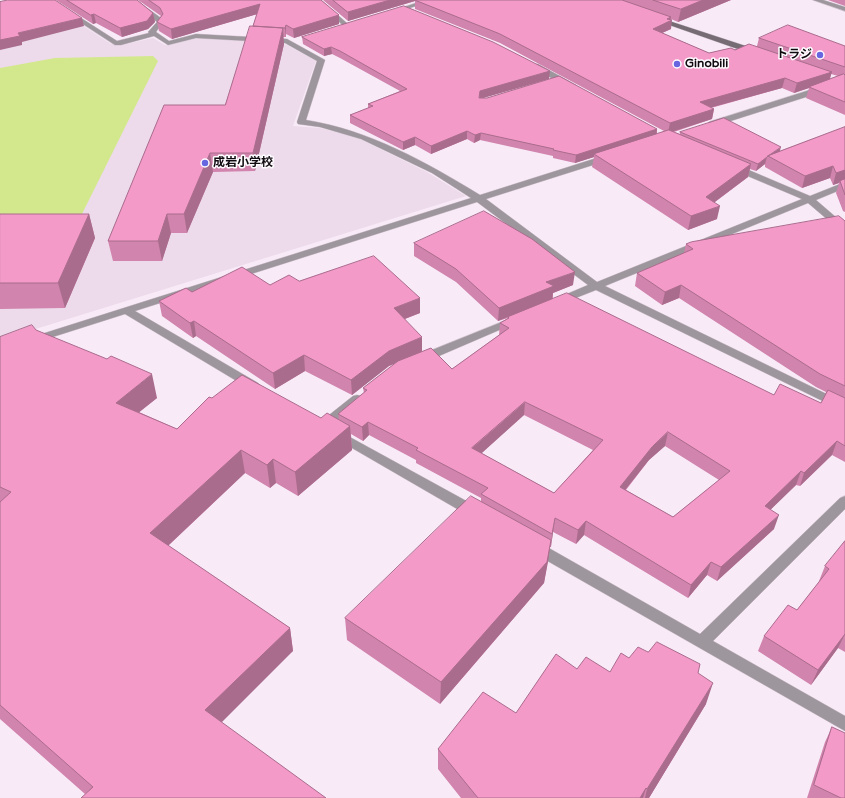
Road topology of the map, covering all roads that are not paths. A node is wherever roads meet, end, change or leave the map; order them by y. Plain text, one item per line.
1 (49, 0) edge
2 (132, 0) edge
3 (317, 0) edge
4 (432, 0) edge
5 (816, 0) edge
6 (404, 8) junction
7 (845, 9) edge
8 (419, 14) edge
9 (383, 15) edge
10 (646, 15) edge
11 (347, 26) edge
12 (154, 34) junction
13 (763, 55) edge
14 (528, 63) edge
15 (560, 79) junction
16 (546, 83) edge
17 (832, 85) edge
18 (581, 90) edge
19 (706, 126) edge
20 (618, 154) edge
21 (729, 165) edge
22 (845, 184) edge
23 (478, 198) junction
24 (809, 200) junction
25 (845, 230) edge
26 (596, 286) junction
27 (552, 305) edge
28 (125, 310) junction
29 (522, 317) edge
30 (22, 344) edge
31 (408, 364) edge
32 (365, 393) edge
33 (268, 394) edge
34 (845, 408) edge
35 (309, 418) edge
36 (323, 426) junction
37 (845, 501) edge
38 (488, 520) edge
39 (523, 540) edge
40 (702, 642) junction
41 (844, 721) edge

1 - 12 street
2 - 12 street
3 - 11 street
4 - 6 street
5 - 7 street
6 - 8 street
6 - 9 street
10 - 13 street
12 - 23 street
14 - 15 street
15 - 16 street
15 - 18 street
17 - 19 street
20 - 23 street
21 - 24 street
22 - 24 street
23 - 26 street
23 - 28 street
24 - 25 street
24 - 26 street
26 - 27 street
26 - 34 street
28 - 30 street
28 - 33 street
29 - 31 street
32 - 36 street
35 - 36 street
36 - 38 street
37 - 40 street
39 - 40 street
40 - 41 street

